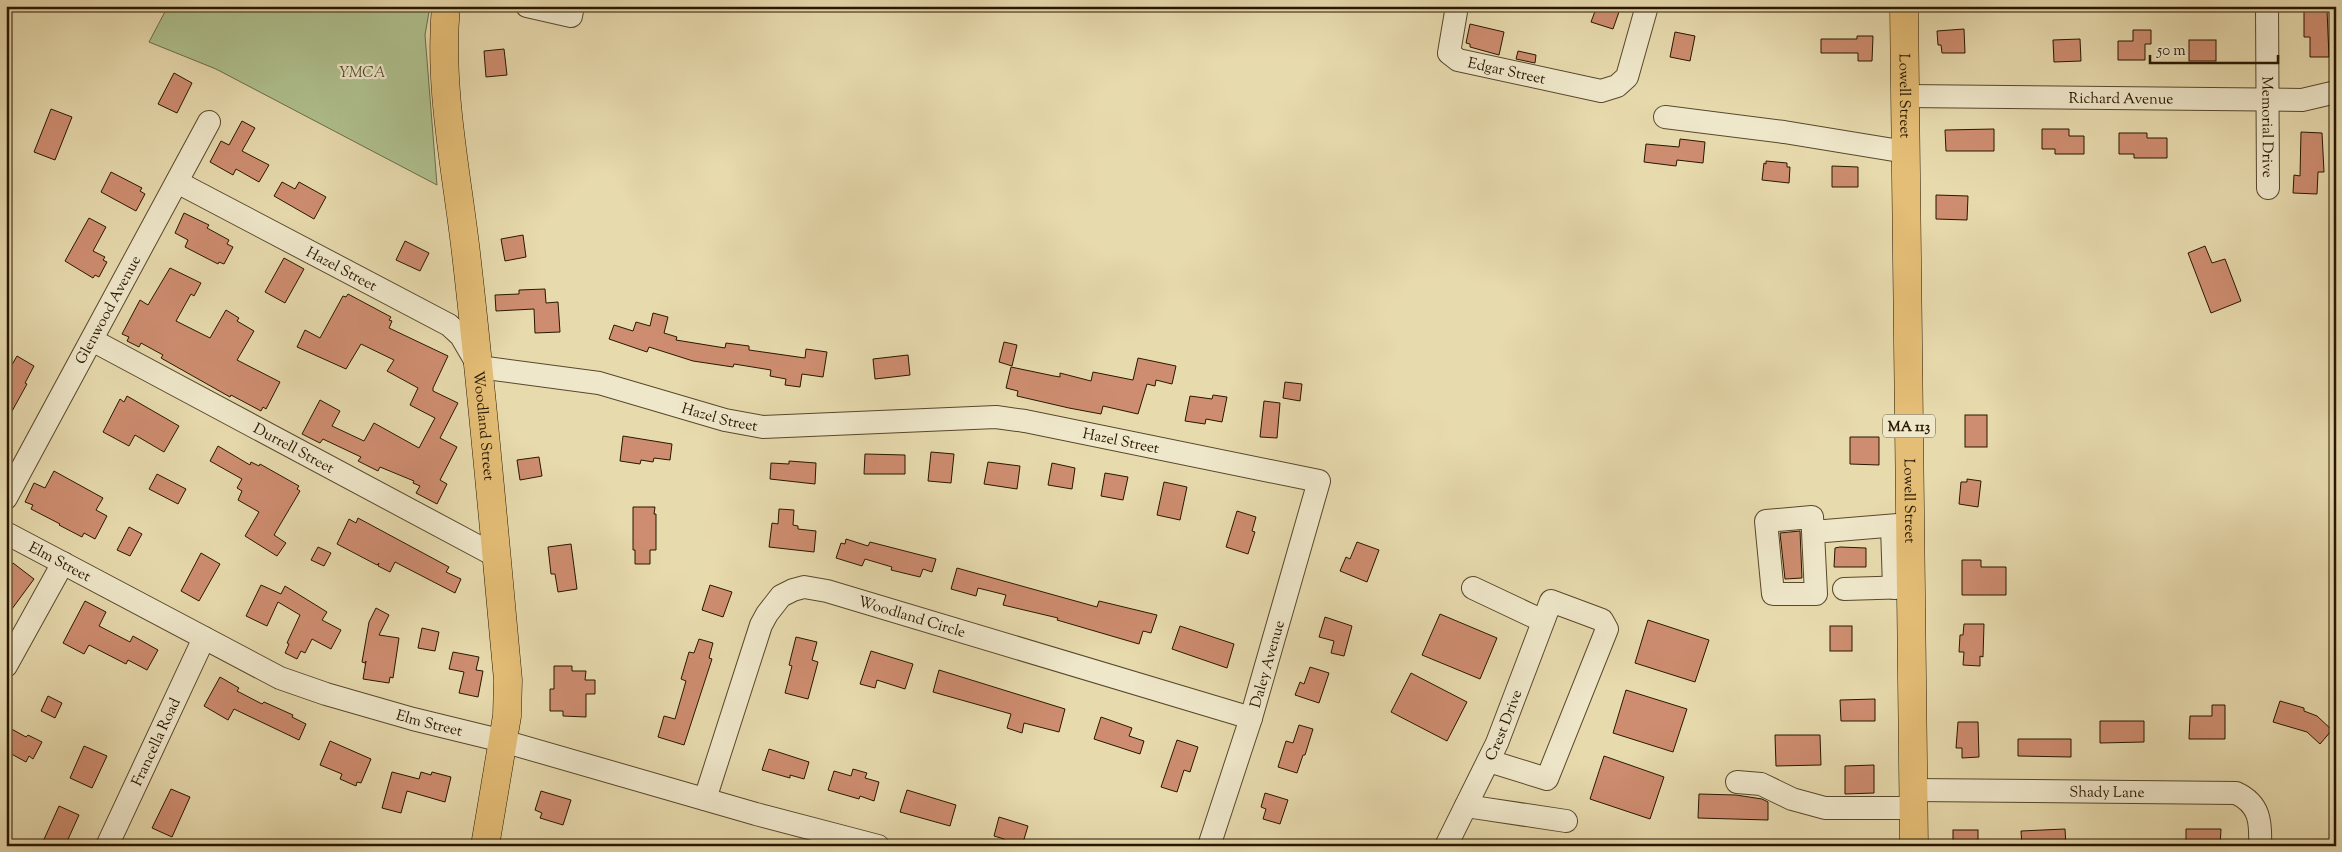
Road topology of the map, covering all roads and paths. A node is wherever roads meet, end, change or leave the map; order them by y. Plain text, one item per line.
1 (446, 6) edge
2 (527, 6) edge
3 (572, 6) edge
4 (1457, 6) edge
5 (1647, 6) edge
6 (1904, 6) edge
7 (2267, 6) edge
8 (2336, 92) edge
9 (1905, 96) junction
10 (2268, 99) junction
11 (1665, 117) dead end
12 (209, 122) dead end
13 (1906, 152) junction
14 (177, 182) junction
15 (2268, 188) dead end
16 (92, 340) junction
17 (479, 367) junction
18 (1319, 481) joint
19 (6, 498) edge
20 (1901, 525) junction
21 (1813, 532) dead end
22 (6, 533) edge
23 (496, 556) junction
24 (63, 563) junction
25 (1473, 588) dead end
26 (1902, 588) junction
27 (1844, 589) dead end
28 (1547, 611) junction
29 (204, 638) junction
30 (6, 666) edge
31 (1252, 718) junction
32 (502, 740) junction
33 (1488, 761) junction
34 (1736, 782) dead end
35 (705, 799) junction
36 (1913, 799) junction
37 (1466, 806) junction
38 (1566, 821) dead end
39 (107, 846) edge
40 (484, 846) edge
41 (878, 846) edge
42 (1209, 846) edge
43 (1446, 846) edge
44 (1914, 846) edge
45 (2260, 846) edge

1 - 17 main road, Woodland Street
2 - 3 street
4 - 5 street, Edgar Street
6 - 9 main road, Lowell Street / MA 113
7 - 10 street, Memorial Drive
8 - 10 street, Richard Avenue
9 - 10 street, Richard Avenue
9 - 13 main road, Lowell Street / MA 113
10 - 15 street, Memorial Drive
11 - 13 street
12 - 14 street, Glenwood Avenue
13 - 20 main road, Lowell Street / MA 113
14 - 16 street, Glenwood Avenue
14 - 17 street, Hazel Street
16 - 19 street, Glenwood Avenue
16 - 23 street, Durrell Street
17 - 18 street, Hazel Street
17 - 23 main road, Woodland Street
18 - 31 street, Daley Avenue
20 - 21 street
20 - 26 main road, Lowell Street / MA 113
22 - 24 street, Elm Street
23 - 32 main road, Woodland Street
24 - 29 street, Elm Street
24 - 30 street
25 - 28 street
26 - 27 street
26 - 36 main road, Lowell Street / MA 113
28 - 33 street, Crest Drive
28 - 33 street
29 - 32 street, Elm Street
29 - 39 street, Francella Road
31 - 35 street, Woodland Circle
31 - 42 street, Daley Avenue
32 - 35 street, Elm Street
32 - 40 main road, Woodland Street
33 - 37 street, Crest Drive
34 - 36 street, Shady Lane
35 - 41 street, Elm Street
36 - 44 main road, Lowell Street / MA 113
36 - 45 street, Shady Lane
37 - 38 street
37 - 43 street, Crest Drive

